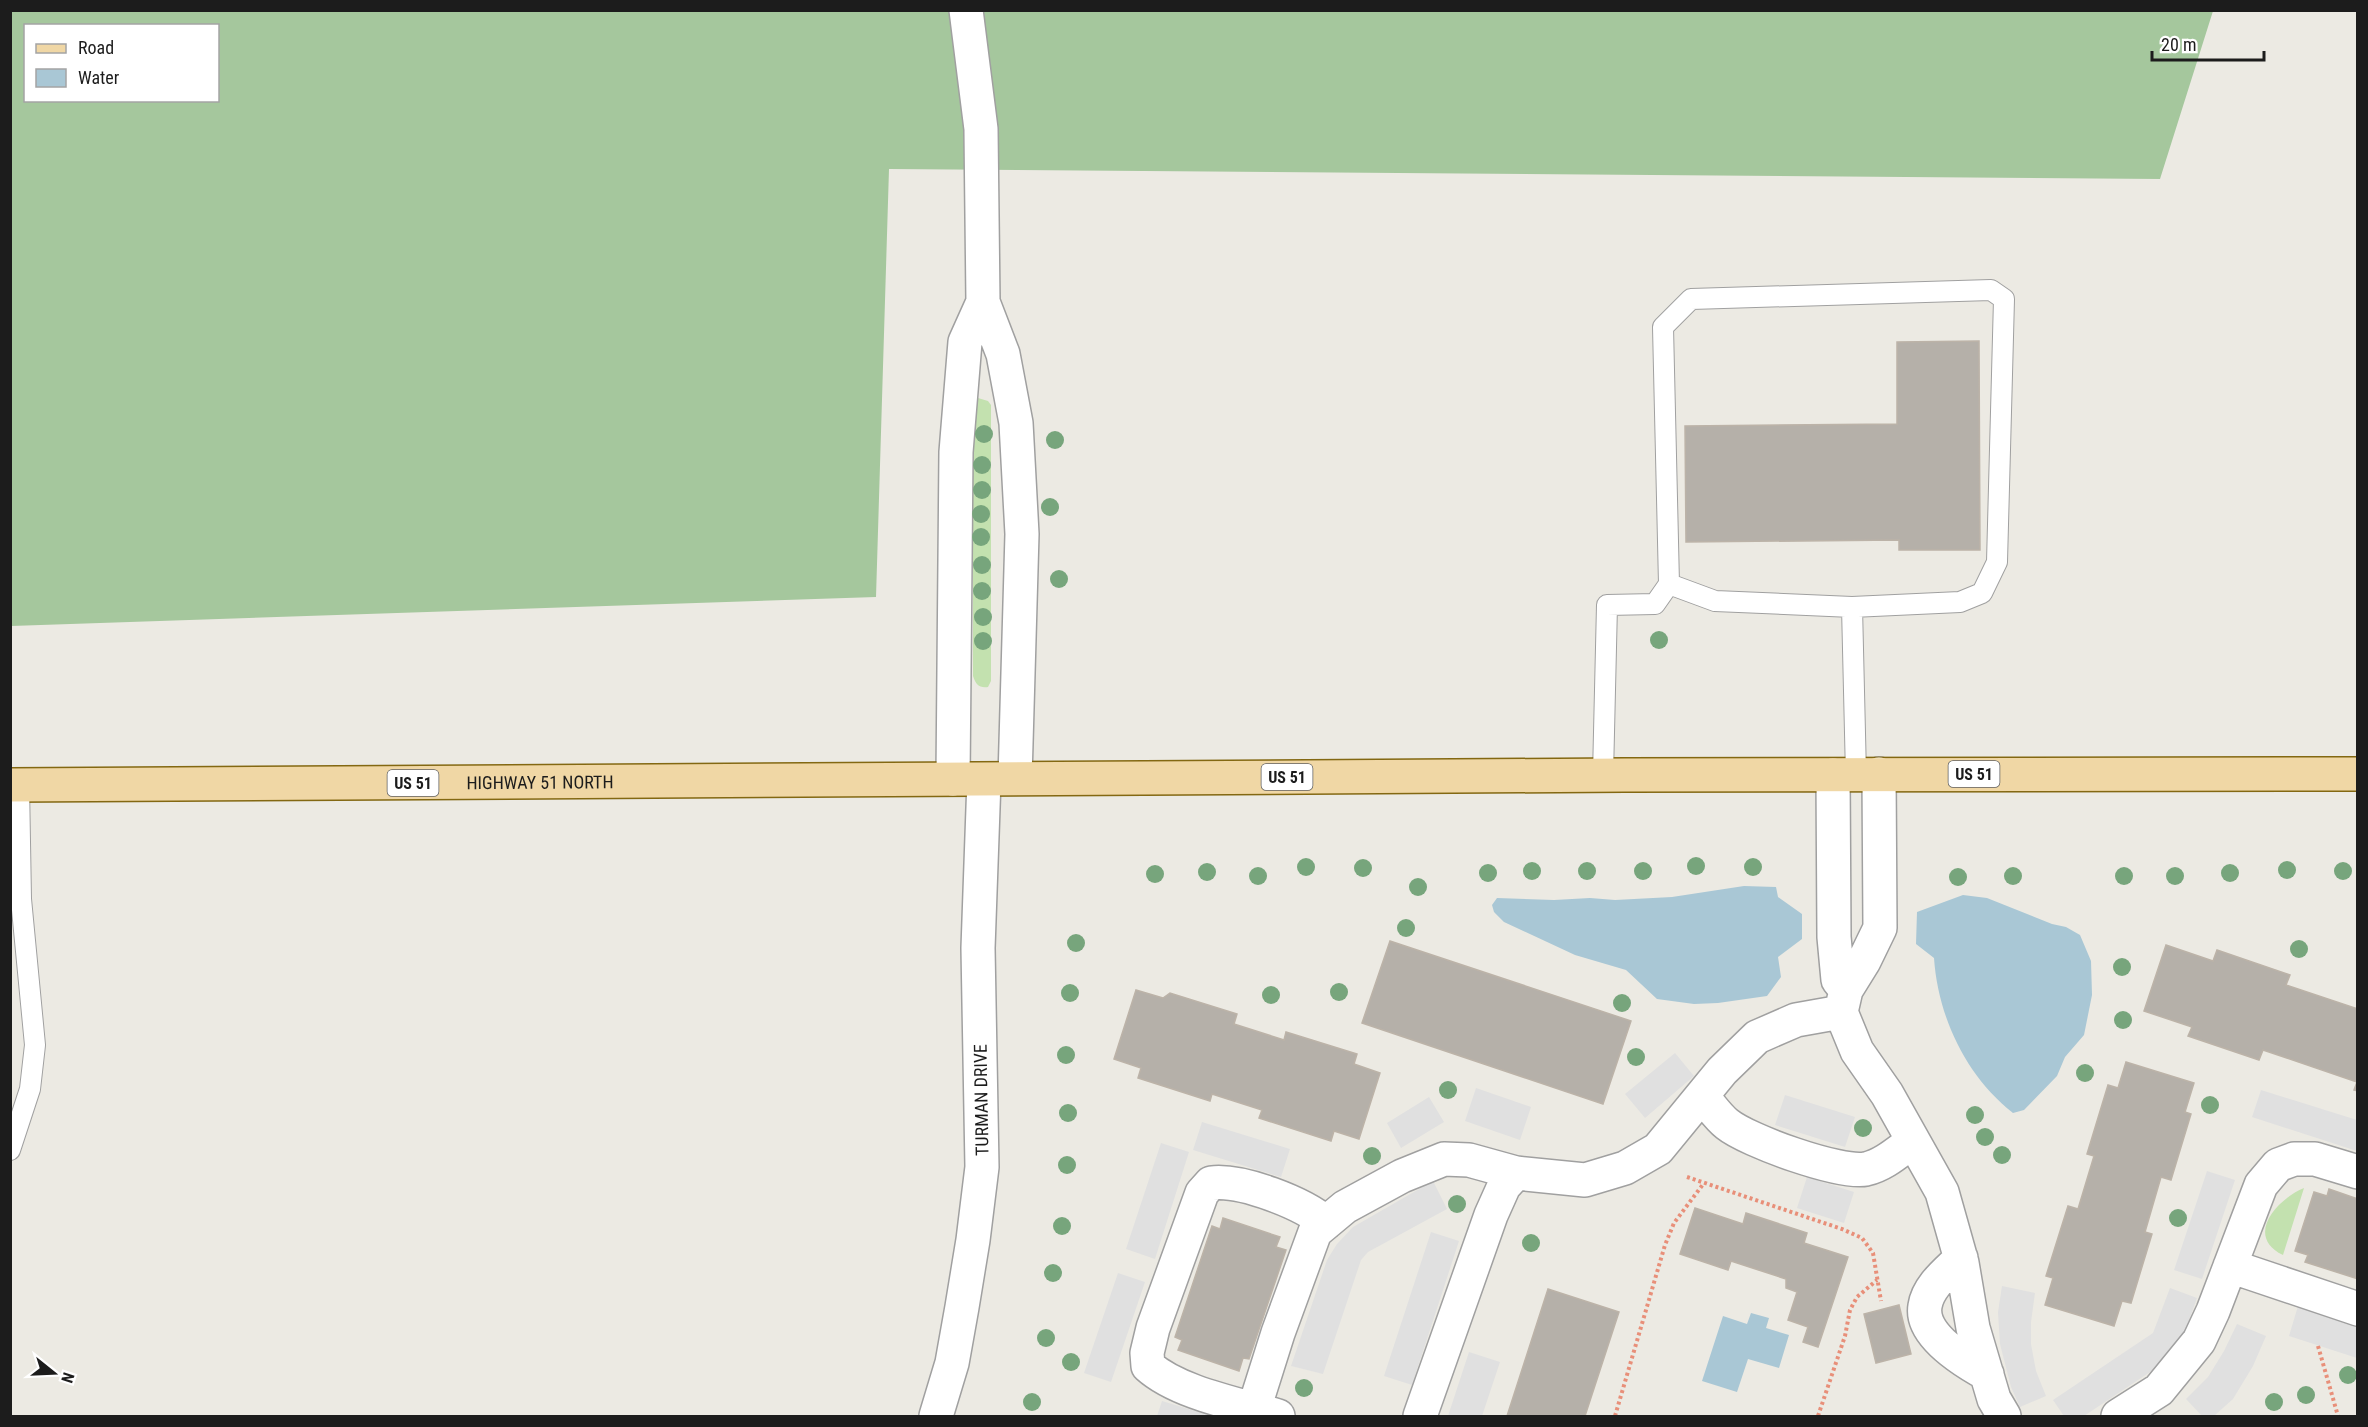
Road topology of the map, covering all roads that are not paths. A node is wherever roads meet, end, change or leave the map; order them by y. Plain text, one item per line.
1 (966, 10) edge
2 (983, 302) junction
3 (1669, 584) junction
4 (1852, 607) junction
5 (2358, 774) edge
6 (1603, 775) junction
7 (1856, 775) junction
8 (984, 779) junction
9 (15, 785) edge
10 (1844, 1001) junction
11 (1702, 1096) junction
12 (1913, 1140) junction
13 (10, 1150) edge
14 (2358, 1172) edge
15 (1516, 1173) junction
16 (1326, 1222) junction
17 (1961, 1258) junction
18 (2230, 1266) junction
19 (2358, 1309) edge
20 (1987, 1374) junction
21 (1266, 1413) edge
22 (936, 1416) edge
23 (1420, 1416) edge
24 (2004, 1416) edge
25 (2120, 1416) edge

1 - 2 street
2 - 8 street
2 - 8 street
3 - 4 lane
3 - 4 lane
3 - 6 lane
4 - 7 lane
5 - 7 main road, US 51
6 - 7 main road, US 51
6 - 8 main road, US 51
7 - 10 street
7 - 10 street
8 - 9 main road, HIGHWAY 51 NORTH / US 51
8 - 22 street, TURMAN DRIVE
9 - 13 lane
10 - 11 street
10 - 12 street
11 - 12 street
11 - 15 street
12 - 17 street
14 - 18 street
15 - 16 street
15 - 23 street
16 - 21 street
16 - 21 street
17 - 20 street
17 - 20 street
18 - 19 street
18 - 25 street
20 - 24 street

